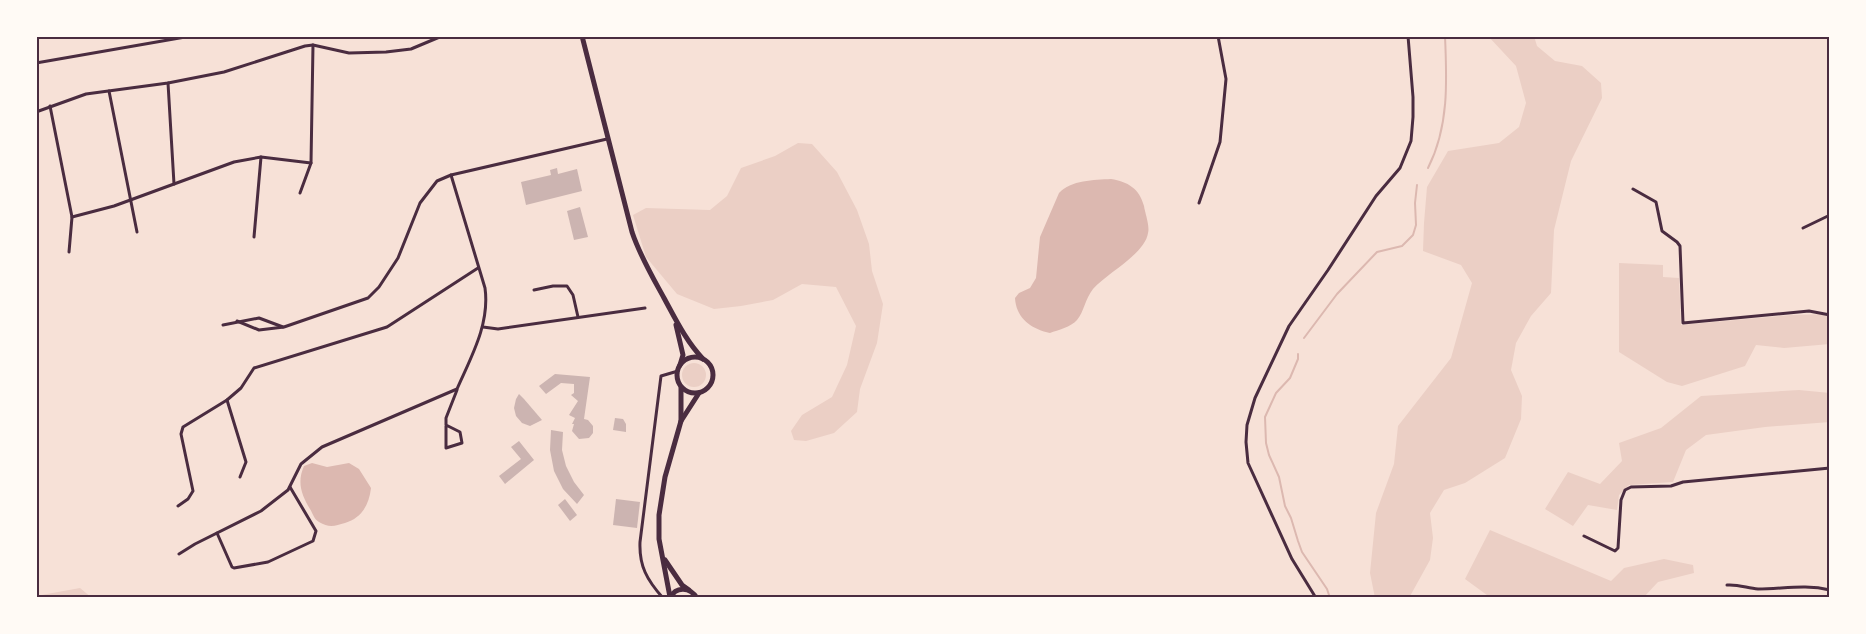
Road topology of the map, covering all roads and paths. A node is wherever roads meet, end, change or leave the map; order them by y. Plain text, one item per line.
1 (191, 36) edge
2 (442, 36) edge
3 (582, 36) edge
4 (1218, 36) edge
5 (1408, 36) edge
6 (313, 45) junction
7 (36, 63) edge
8 (168, 83) junction
9 (109, 92) junction
10 (50, 106) junction
11 (36, 112) edge
12 (608, 139) junction
13 (260, 157) junction
14 (311, 163) junction
15 (451, 175) junction
16 (174, 184) junction
17 (1633, 189) dead end
18 (300, 192) dead end
19 (129, 200) junction
20 (1199, 203) dead end
21 (1830, 215) edge
22 (72, 218) junction
23 (1803, 228) dead end
24 (137, 232) dead end
25 (254, 236) dead end
26 (69, 252) dead end
27 (478, 268) junction
28 (534, 290) dead end
29 (645, 308) dead end
30 (1830, 315) edge
31 (578, 317) junction
32 (237, 321) junction
33 (676, 322) junction
34 (223, 325) dead end
35 (284, 327) junction
36 (483, 327) junction
37 (703, 359) junction
38 (679, 369) junction
39 (681, 386) junction
40 (457, 389) junction
41 (699, 393) junction
42 (227, 400) junction
43 (681, 421) junction
44 (446, 425) junction
45 (1830, 468) edge
46 (240, 478) dead end
47 (290, 486) junction
48 (178, 506) dead end
49 (217, 533) junction
50 (1584, 536) dead end
51 (179, 554) dead end
52 (663, 557) junction
53 (1727, 585) dead end
54 (689, 590) junction
55 (1830, 590) edge
56 (670, 597) edge
57 (663, 598) edge
58 (697, 598) edge
59 (1316, 598) edge

1 - 7 street
2 - 6 street
3 - 12 main road
4 - 20 street
5 - 59 street
6 - 8 street
6 - 14 street
8 - 9 street
8 - 16 street
9 - 10 street
9 - 19 street
10 - 11 street
10 - 22 street
12 - 15 street
12 - 33 main road
13 - 14 street
13 - 16 street
13 - 25 street
14 - 18 street
15 - 27 street
15 - 35 street
16 - 19 street
17 - 30 street
19 - 22 street
19 - 24 street
21 - 23 street
22 - 26 street
27 - 36 street
27 - 42 street
28 - 31 street
29 - 31 street
31 - 36 street
32 - 34 street
32 - 35 street
32 - 35 street
33 - 37 main road
33 - 38 main road
36 - 40 street
37 - 38 main road
37 - 41 main road
38 - 39 main road
38 - 57 street
39 - 41 main road
39 - 43 main road
40 - 44 street
40 - 47 street
41 - 43 main road
42 - 46 street
42 - 48 street
43 - 52 main road
44 - 44 street
45 - 50 street
47 - 49 street
47 - 49 street
49 - 51 street
52 - 54 main road
52 - 56 main road
53 - 55 street
54 - 56 main road
54 - 58 main road

